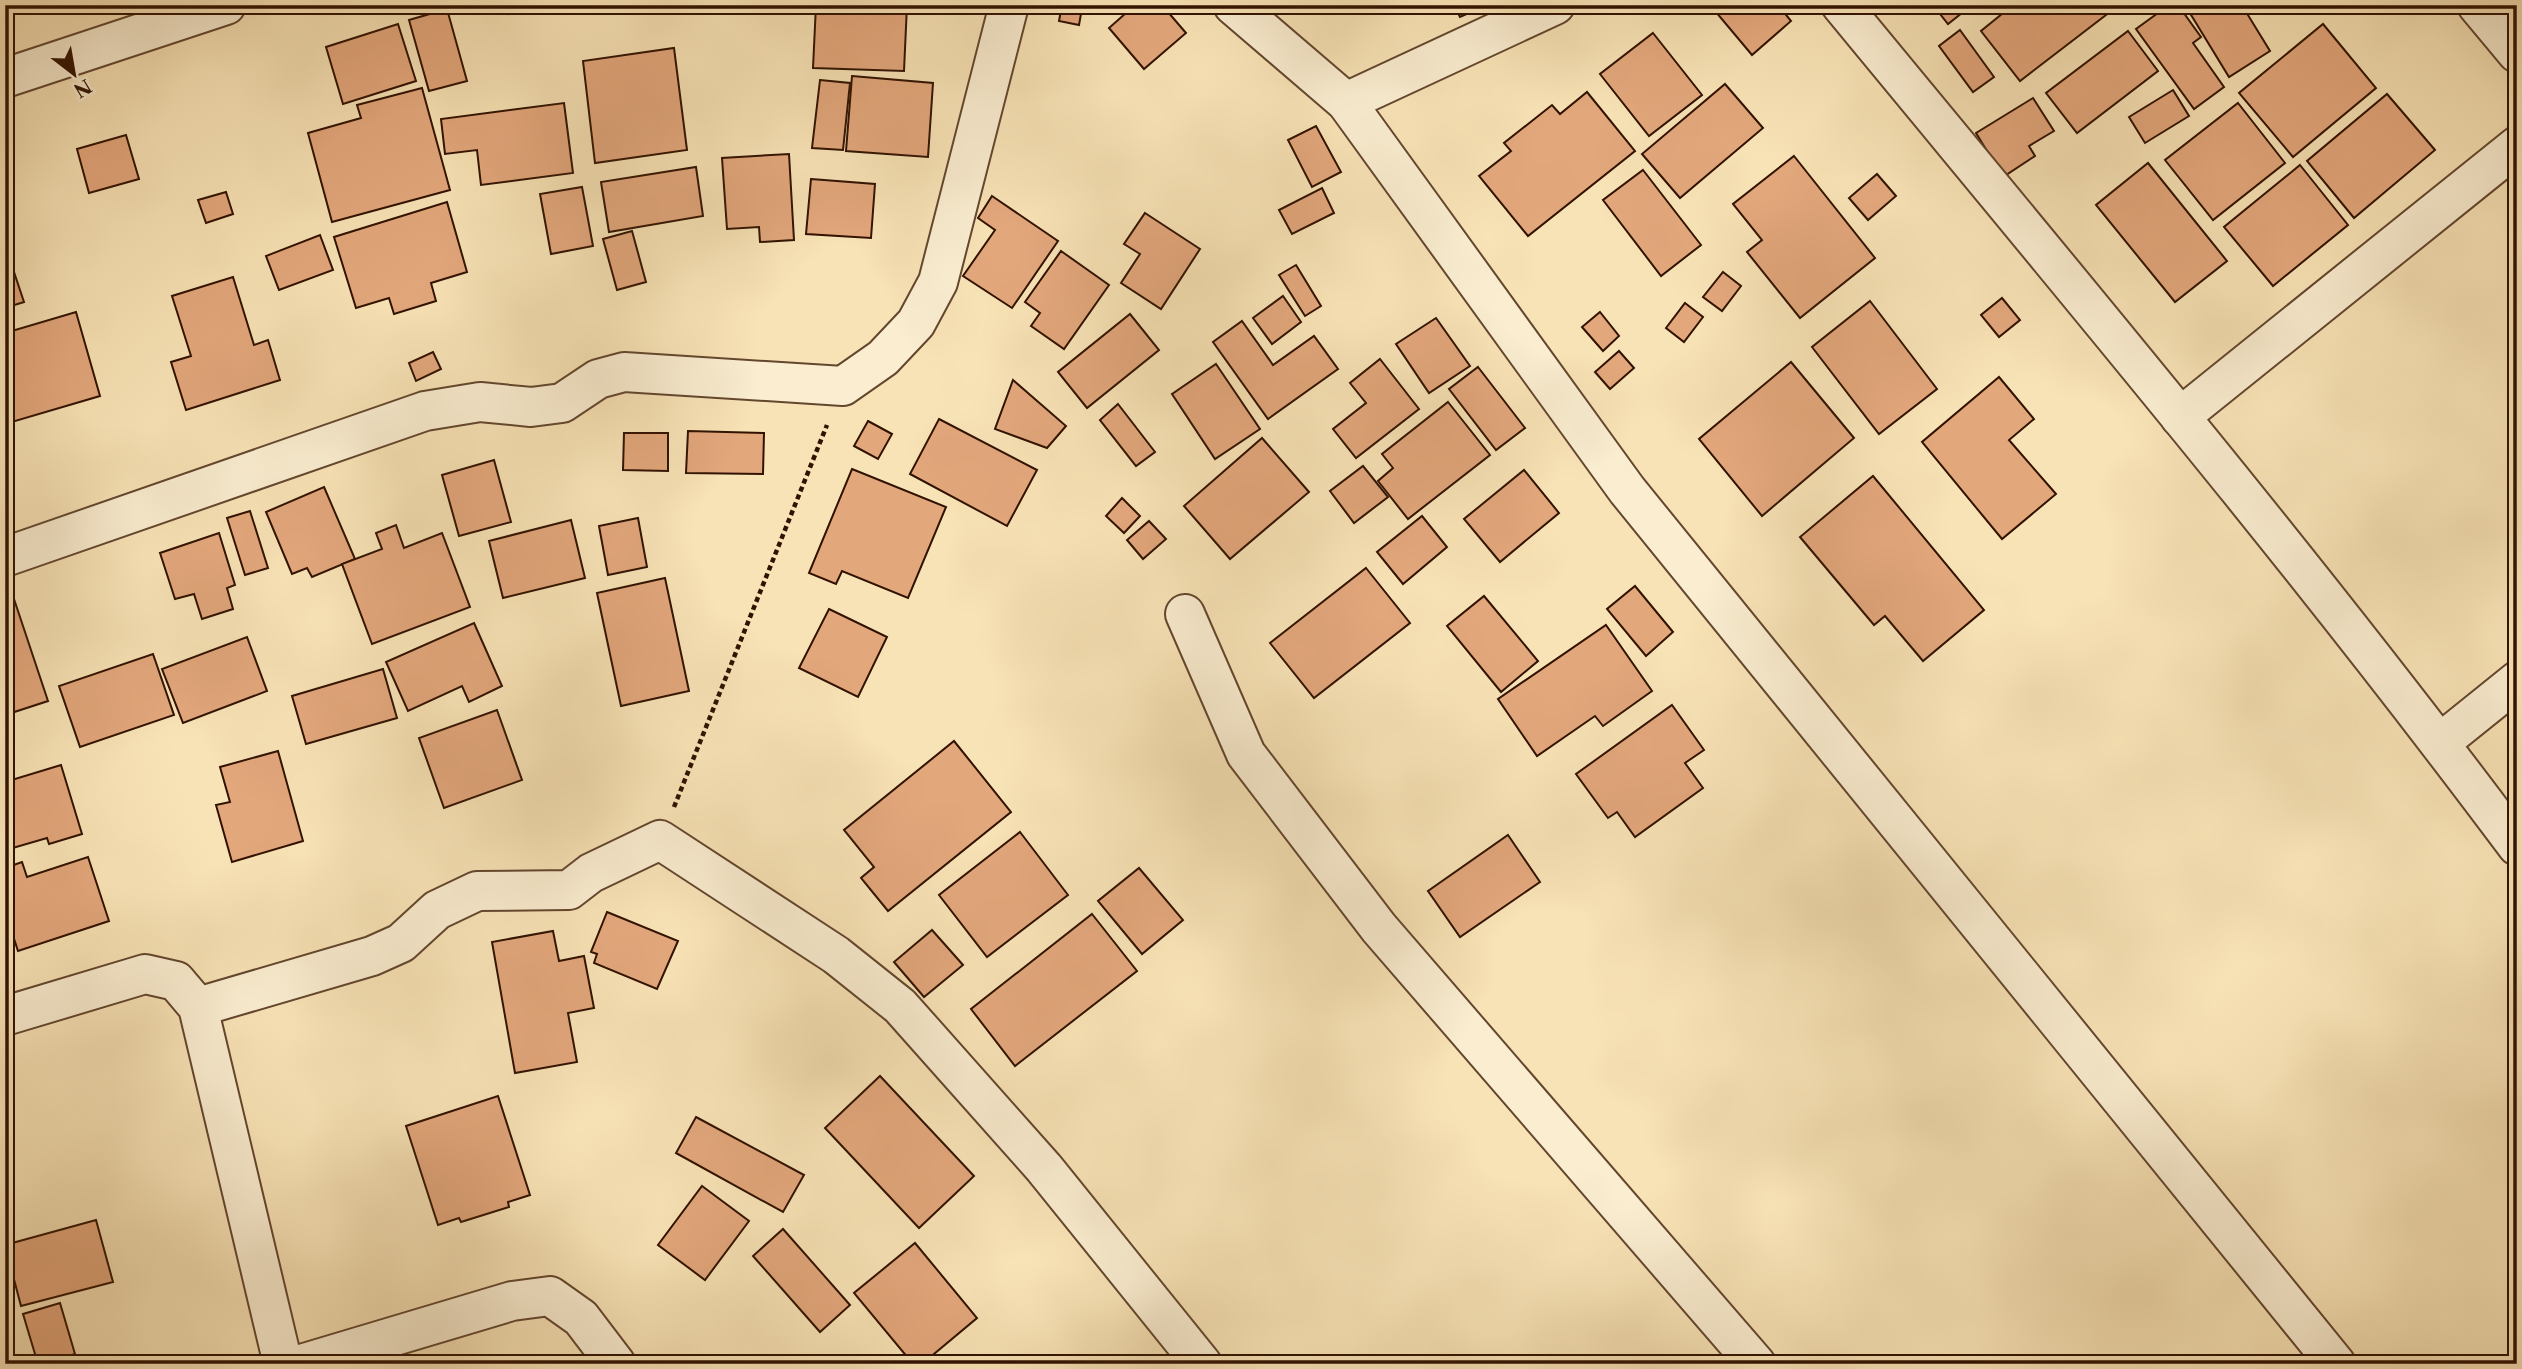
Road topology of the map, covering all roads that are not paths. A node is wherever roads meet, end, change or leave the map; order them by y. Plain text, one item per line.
1 (226, 5) edge
2 (1009, 5) edge
3 (1233, 5) edge
4 (1555, 5) edge
5 (1841, 5) edge
6 (2477, 5) edge
7 (2517, 53) edge
8 (5, 78) edge
9 (1346, 102) junction
10 (2517, 146) edge
11 (2180, 417) junction
12 (5, 557) edge
13 (1185, 614) dead end
14 (2517, 681) edge
15 (2440, 743) junction
16 (2517, 846) edge
17 (198, 1007) junction
18 (5, 1016) edge
19 (2327, 1361) edge
20 (283, 1364) edge
21 (301, 1364) edge
22 (616, 1364) edge
23 (1202, 1364) edge
24 (1756, 1364) edge

1 - 8 street
2 - 12 street
3 - 9 street
4 - 9 street
5 - 11 street
6 - 7 street
9 - 19 street
10 - 11 street
11 - 15 street
13 - 24 street
14 - 15 street
15 - 16 street
17 - 18 street
17 - 20 street
17 - 23 street
21 - 22 street

